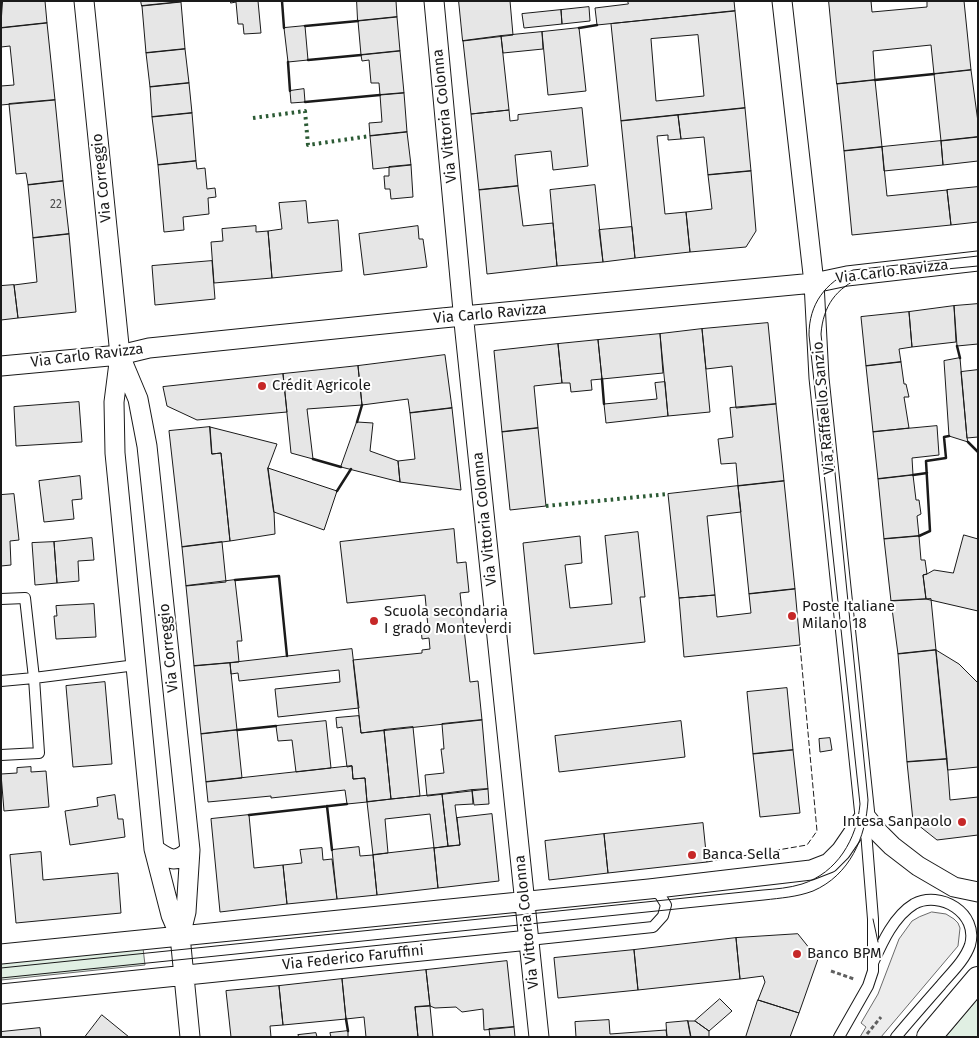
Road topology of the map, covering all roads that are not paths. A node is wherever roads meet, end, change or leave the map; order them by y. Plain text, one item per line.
1 (84, 1) edge
2 (434, 1) edge
3 (782, 1) edge
4 (978, 261) edge
5 (814, 283) junction
6 (464, 316) junction
7 (120, 355) junction
8 (1, 366) edge
9 (147, 446) junction
10 (115, 453) junction
11 (1, 599) edge
12 (136, 665) junction
13 (34, 678) junction
14 (1, 680) edge
15 (1, 755) edge
16 (865, 816) junction
17 (154, 849) junction
18 (190, 850) junction
19 (649, 889) junction
20 (978, 892) edge
21 (525, 901) junction
22 (180, 936) junction
23 (529, 940) junction
24 (1, 954) edge
25 (873, 963) junction
26 (184, 975) junction
27 (978, 979) edge
28 (1, 994) edge
29 (190, 1037) edge
30 (539, 1037) edge
31 (839, 1037) edge
32 (896, 1037) edge
33 (929, 1037) edge

1 - 7 street, Via Correggio
2 - 6 street, Via Vittoria Colonna
3 - 5 street, Via Raffaello Sanzio
4 - 5 street, Via Carlo Ravizza
5 - 6 street, Via Carlo Ravizza
5 - 16 street, Via Raffaello Sanzio
6 - 7 street, Via Carlo Ravizza
6 - 21 street, Via Vittoria Colonna
7 - 8 street, Via Carlo Ravizza
7 - 9 street, Via Correggio
7 - 10 street, Via Correggio
9 - 10 street
9 - 18 street, Via Correggio
10 - 12 street, Via Correggio
11 - 13 lane
12 - 13 lane
12 - 17 street, Via Correggio
13 - 14 lane
13 - 15 lane
16 - 19 street
16 - 20 street
16 - 25 lane
17 - 18 street
17 - 22 street, Via Correggio
18 - 22 street, Via Correggio
19 - 21 street
19 - 23 lane, Via Federico Faruffini
21 - 22 street
21 - 23 street, Via Vittoria Colonna
22 - 24 street
22 - 26 street
23 - 26 street, Via Federico Faruffini
23 - 30 street, Via Vittoria Colonna
25 - 31 lane
25 - 32 lane
26 - 28 street, Via Federico Faruffini
26 - 29 street
27 - 33 street

